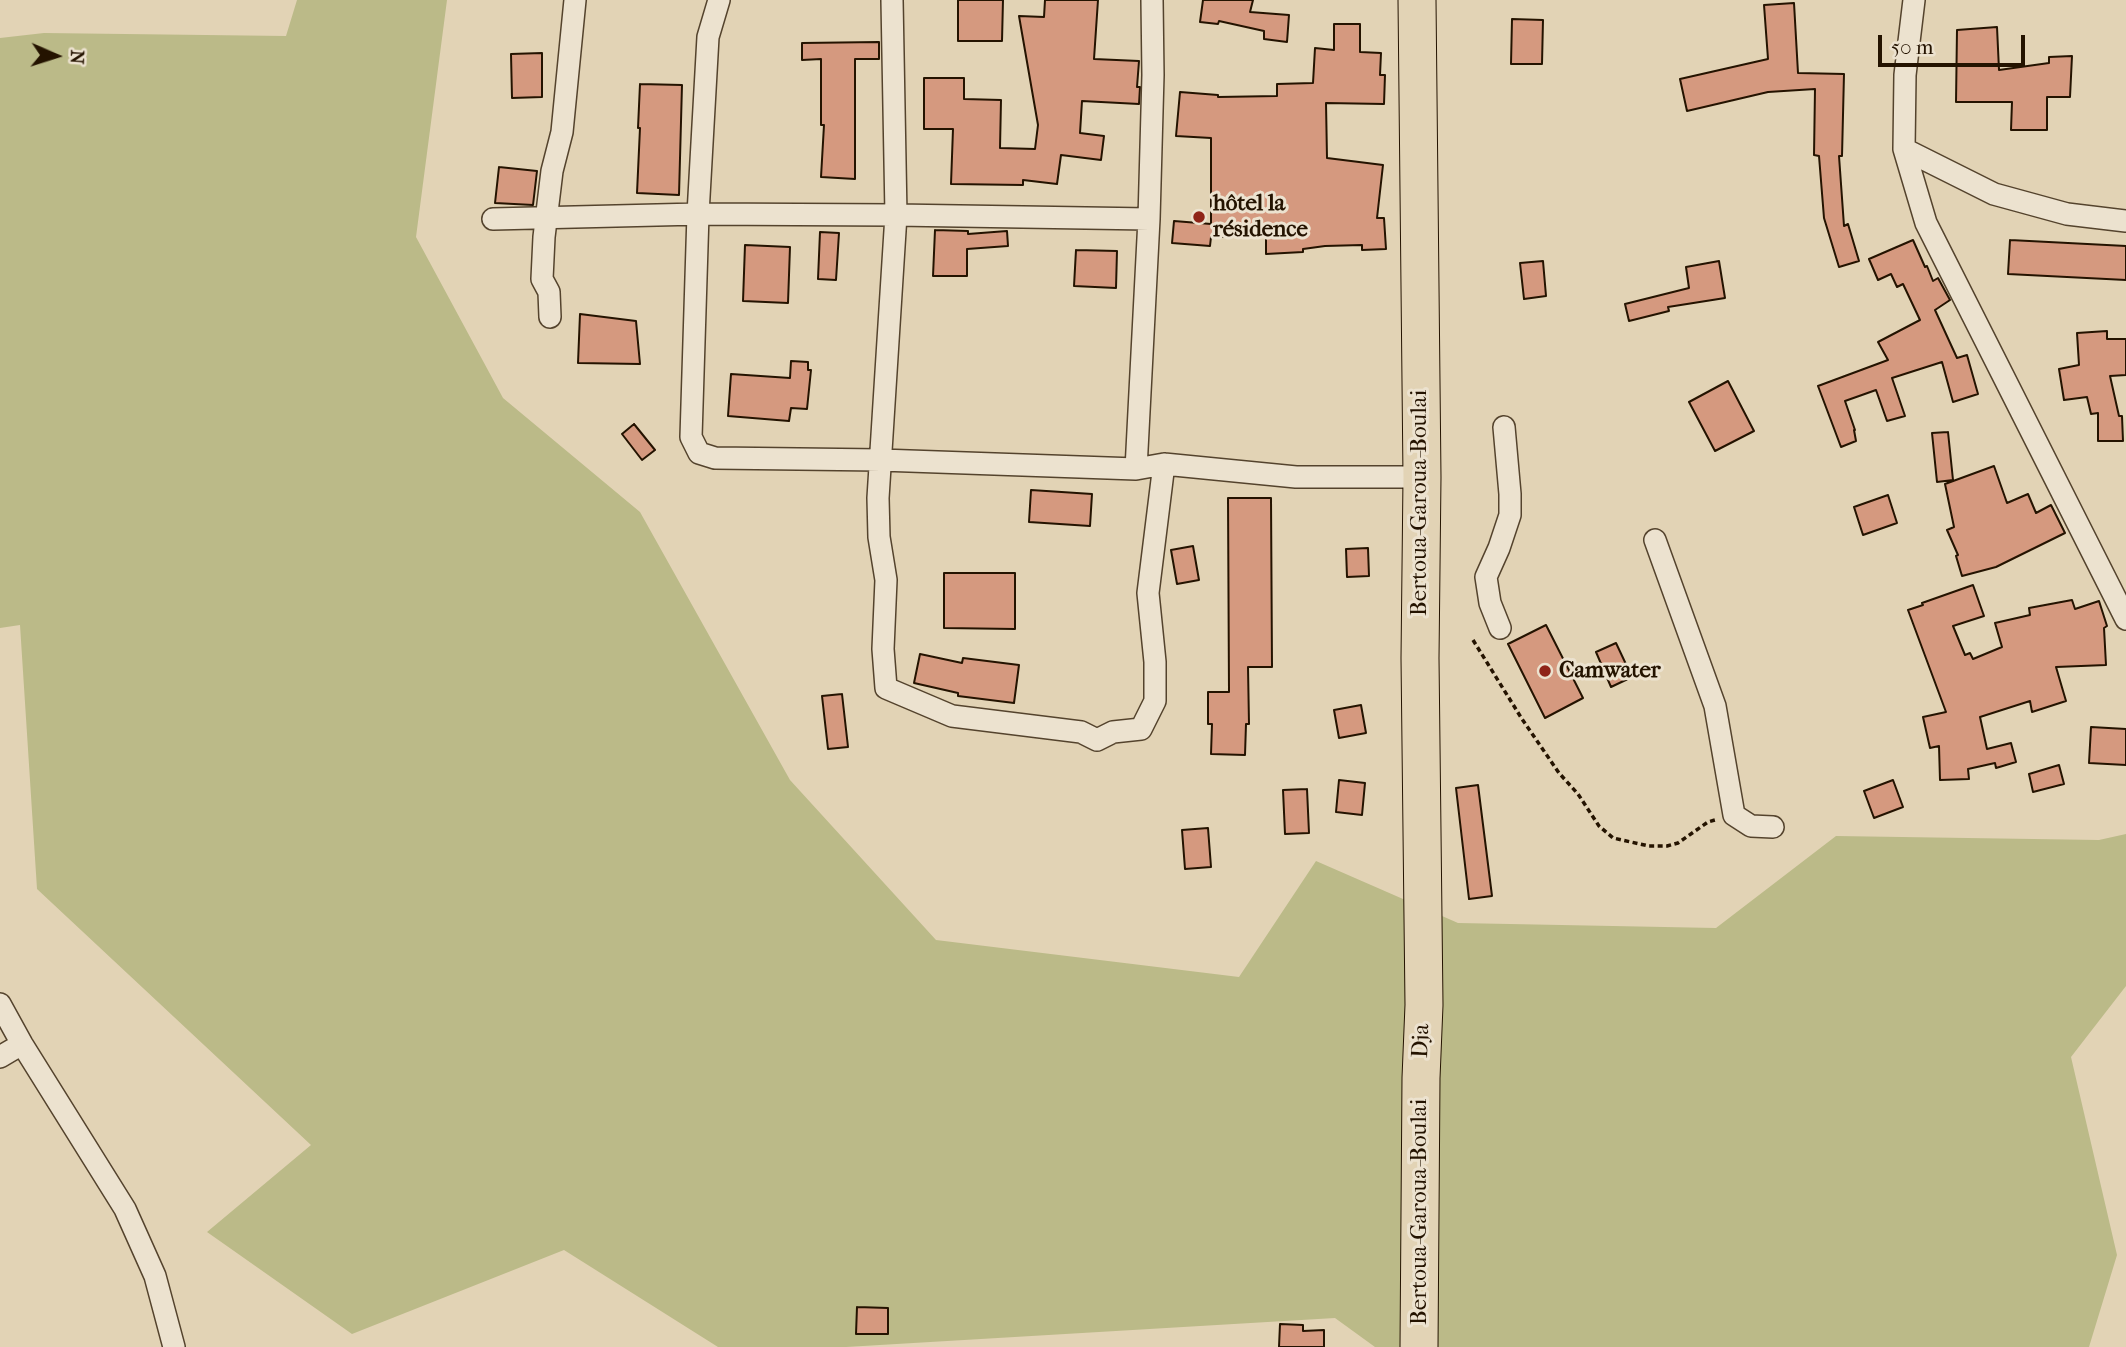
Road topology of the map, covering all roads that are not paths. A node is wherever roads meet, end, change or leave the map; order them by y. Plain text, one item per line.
1 (575, 0) edge
2 (719, 0) edge
3 (892, 0) edge
4 (1152, 0) edge
5 (1417, 0) edge
6 (1914, 0) edge
7 (1903, 149) junction
8 (698, 214) junction
9 (896, 215) junction
10 (547, 217) junction
11 (494, 219) dead end
12 (1149, 219) junction
13 (2126, 221) edge
14 (550, 317) dead end
15 (1504, 427) dead end
16 (881, 460) junction
17 (1164, 464) junction
18 (1136, 469) junction
19 (1422, 477) junction
20 (1655, 540) dead end
21 (2126, 619) edge
22 (1500, 628) dead end
23 (1773, 827) dead end
24 (0, 1004) edge
25 (1424, 1005) joint
26 (22, 1044) junction
27 (0, 1057) edge
28 (1421, 1078) joint
29 (174, 1347) edge
30 (1419, 1347) edge

1 - 10 street
2 - 8 street
3 - 9 street
4 - 12 street
5 - 19 highway, Bertoua-Garoua-Boulai
6 - 7 street
7 - 13 street
7 - 21 street
8 - 9 street
8 - 10 street
8 - 16 street
9 - 12 street
9 - 16 street
10 - 11 street
10 - 14 street
12 - 18 street
15 - 22 street
16 - 17 street
16 - 18 street
17 - 18 street
17 - 19 street
19 - 25 highway, Bertoua-Garoua-Boulai
20 - 23 street
24 - 26 street
25 - 28 highway, Dja
26 - 27 street
26 - 29 street
28 - 30 highway, Bertoua-Garoua-Boulai

